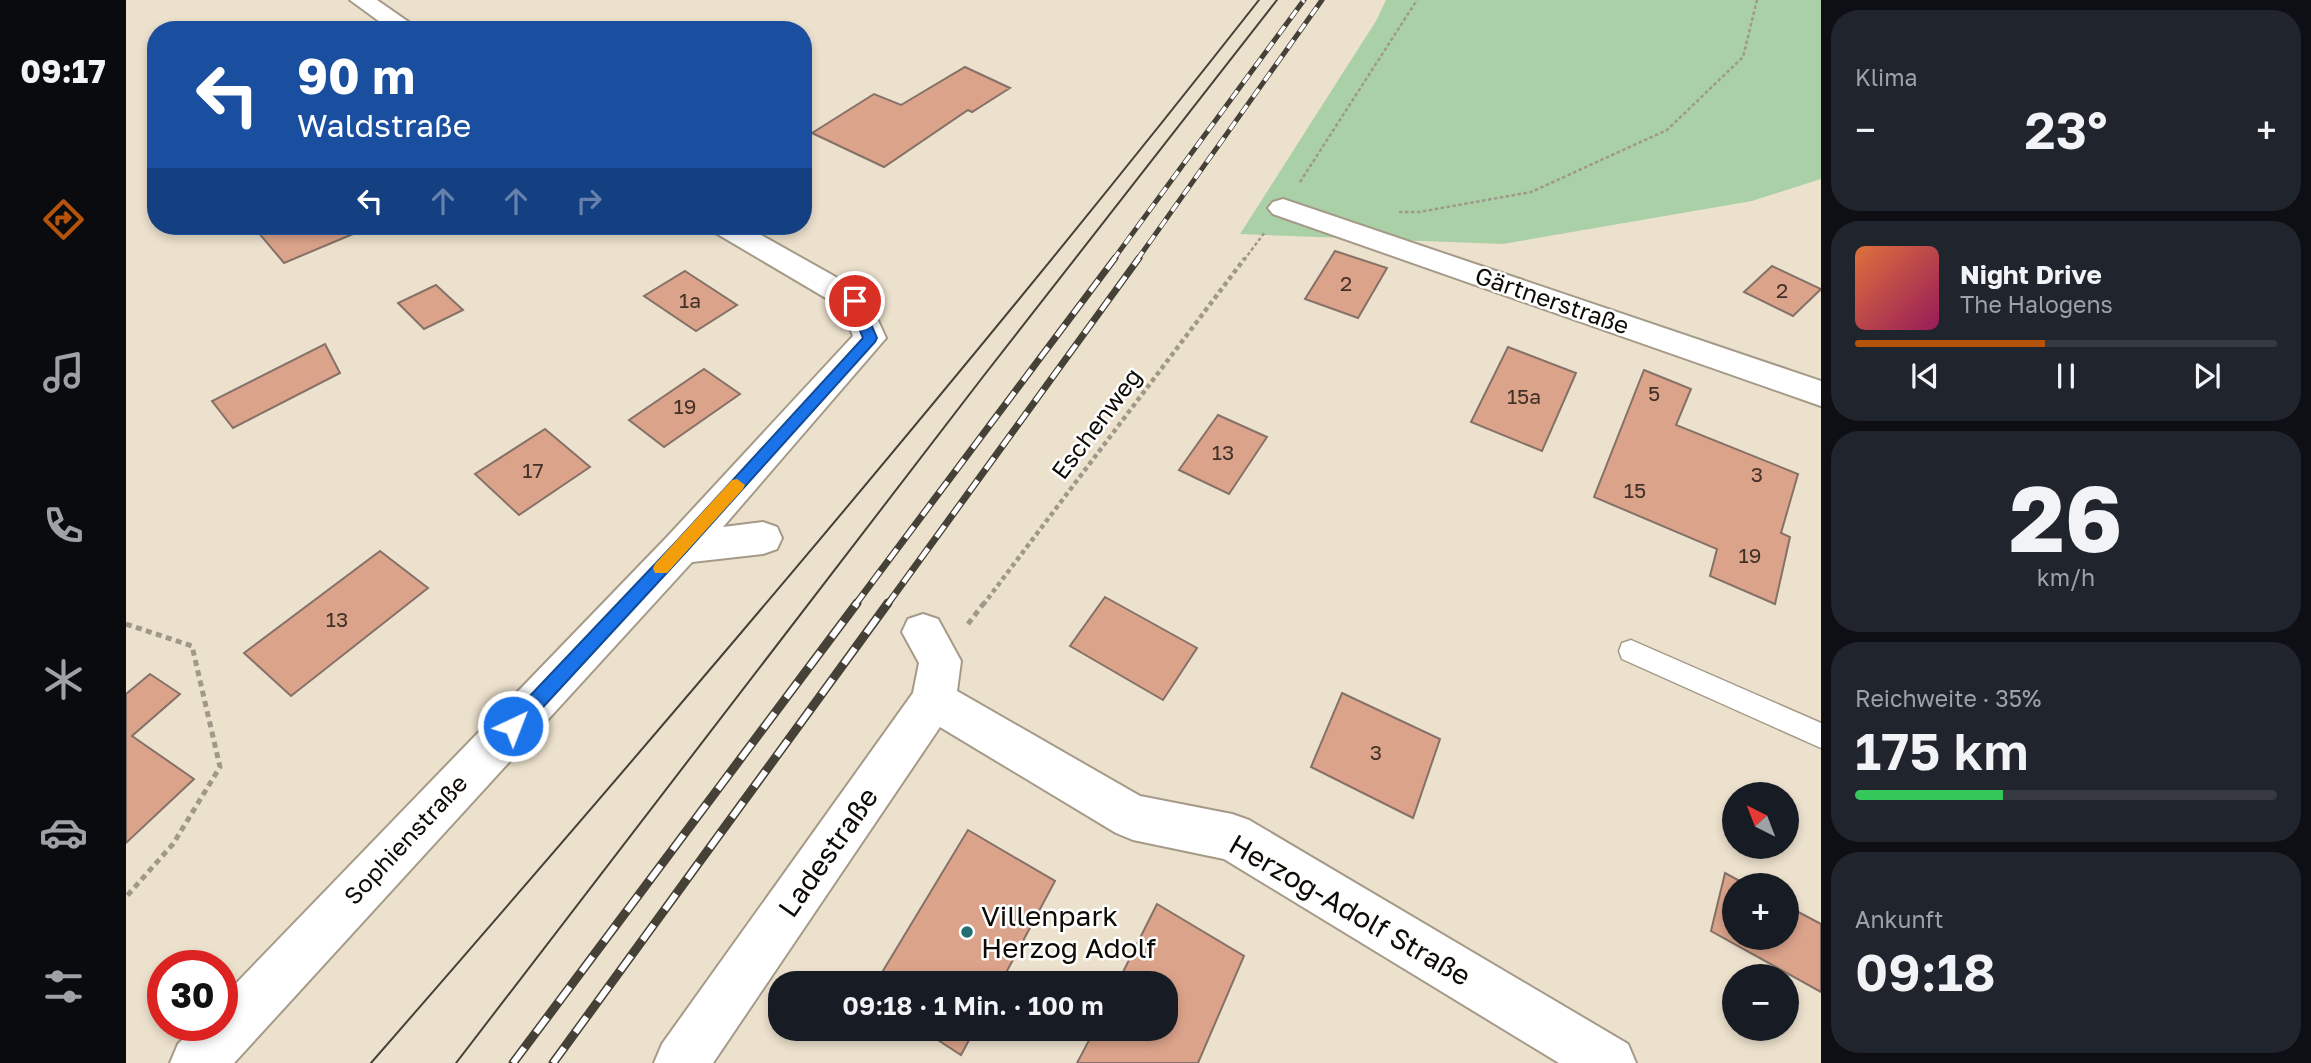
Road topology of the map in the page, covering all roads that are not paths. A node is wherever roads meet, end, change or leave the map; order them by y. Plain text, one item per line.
1 (361, 0) edge
2 (394, 21) edge
3 (1283, 208) road end
4 (740, 235) edge
5 (1821, 394) edge
6 (763, 538) dead end
7 (681, 548) junction
8 (1631, 651) dead end
9 (932, 664) joint
10 (1821, 736) edge
11 (197, 1063) edge
12 (681, 1063) edge
13 (1609, 1063) edge

1 - 2 street
3 - 5 street, Gärtnerstraße
4 - 7 street, Sophienstraße
6 - 7 street
7 - 11 street, Sophienstraße
8 - 10 lane
9 - 12 street, Ladestraße
9 - 13 street, Herzog-Adolf Straße

